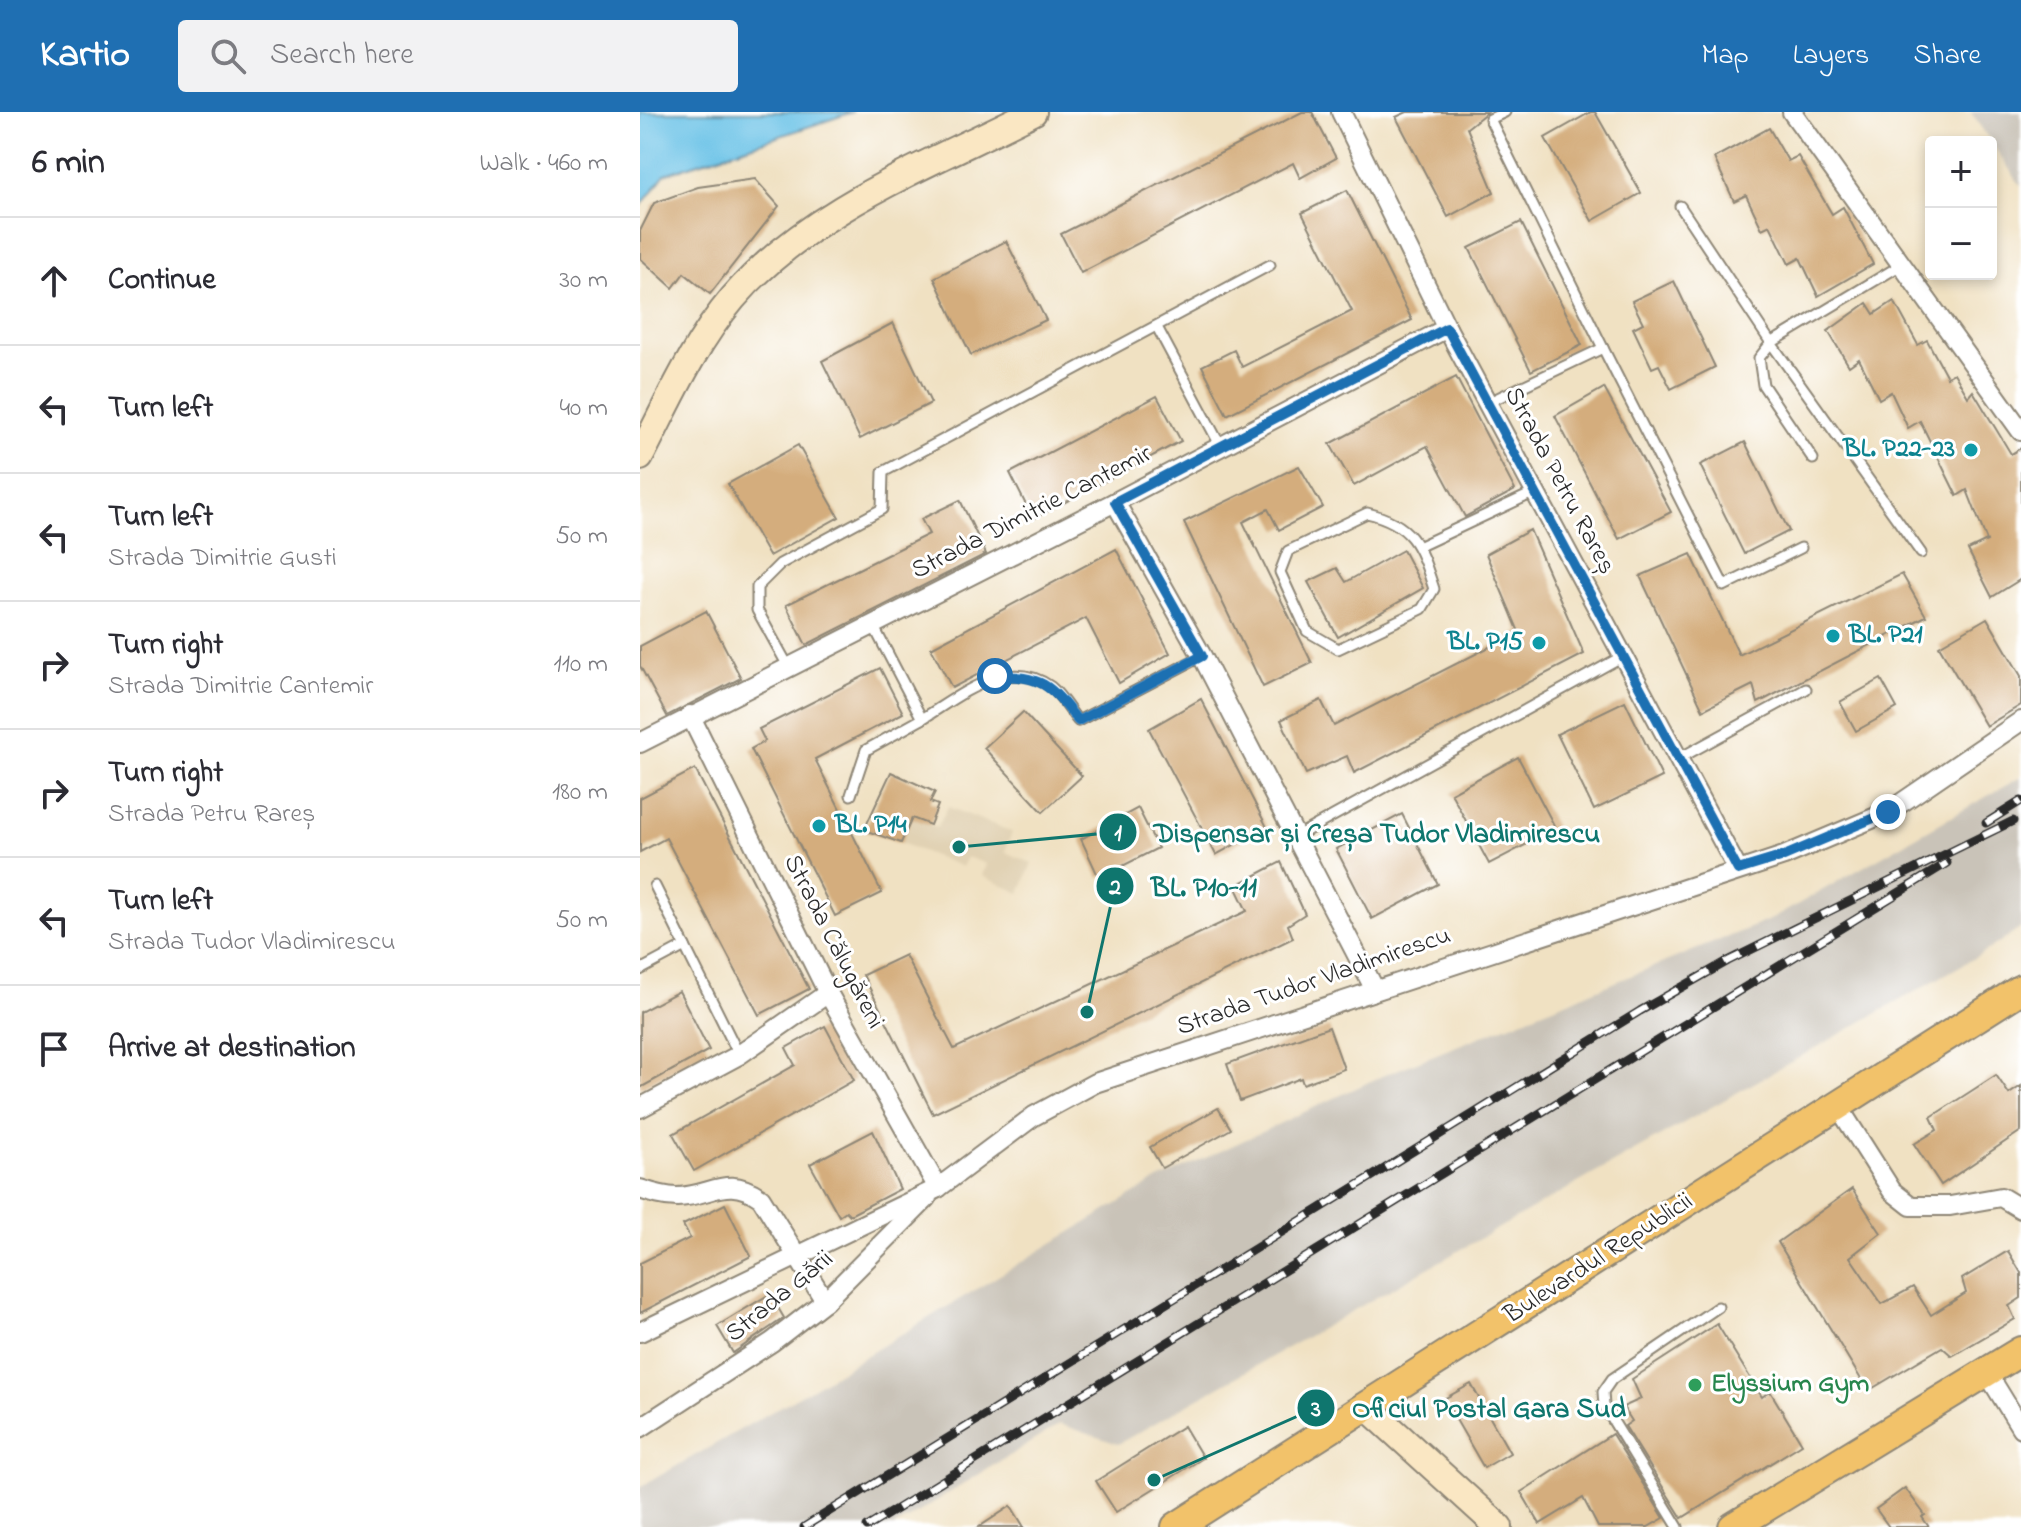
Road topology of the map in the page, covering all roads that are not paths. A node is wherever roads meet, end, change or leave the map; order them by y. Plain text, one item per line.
1 (1033, 112) edge
2 (1341, 112) edge
3 (1505, 112) edge
4 (1792, 112) edge
5 (1680, 206) dead end
6 (1270, 265) dead end
7 (1901, 265) junction
8 (1157, 327) junction
9 (1447, 328) junction
10 (1771, 343) junction
11 (1603, 348) junction
12 (1487, 403) junction
13 (2021, 431) edge
14 (1220, 445) junction
15 (640, 457) edge
16 (1813, 459) dead end
17 (1535, 492) junction
18 (1115, 502) junction
19 (1420, 546) junction
20 (1801, 548) dead end
21 (1921, 553) dead end
22 (873, 625) junction
23 (1202, 656) junction
24 (1623, 656) junction
25 (788, 666) junction
26 (1806, 689) dead end
27 (690, 715) junction
28 (922, 719) junction
29 (2021, 721) edge
30 (640, 743) edge
31 (1678, 759) junction
32 (851, 795) dead end
33 (1297, 836) junction
34 (1738, 870) junction
35 (655, 886) dead end
36 (685, 946) junction
37 (640, 970) edge
38 (1374, 988) junction
39 (2021, 989) edge
40 (828, 993) junction
41 (739, 1055) junction
42 (1838, 1106) junction
43 (640, 1108) edge
44 (938, 1188) junction
45 (640, 1189) edge
46 (2021, 1209) edge
47 (797, 1256) junction
48 (825, 1301) junction
49 (1718, 1307) dead end
50 (640, 1332) edge
51 (2021, 1351) edge
52 (1986, 1371) junction
53 (1367, 1407) junction
54 (640, 1428) edge
55 (2021, 1428) edge
56 (1183, 1525) edge
57 (1499, 1527) edge
58 (1678, 1527) edge
59 (1733, 1527) edge

1 - 15 street
2 - 9 street, Strada Petru Rareș
3 - 11 lane
4 - 7 street
5 - 10 lane
6 - 8 lane
7 - 10 lane
7 - 13 street
8 - 14 lane
8 - 25 lane
9 - 12 street, Strada Petru Rareș
9 - 14 street, Strada Dimitrie Cantemir
10 - 16 lane
10 - 21 lane
11 - 12 lane
11 - 20 lane
12 - 17 street, Strada Petru Rareș
14 - 18 street, Strada Dimitrie Cantemir
17 - 19 lane
17 - 24 street, Strada Petru Rareș
18 - 22 street, Strada Dimitrie Cantemir
18 - 23 street
19 - 19 lane
22 - 25 street, Strada Dimitrie Cantemir
22 - 28 lane
23 - 28 lane
23 - 33 street
24 - 31 street, Strada Petru Rareș
24 - 33 lane
25 - 27 street, Strada Dimitrie Cantemir
26 - 31 lane
27 - 30 street, Strada Dimitrie Cantemir
27 - 40 street, Strada Călugăreni
28 - 32 lane
29 - 34 street, Strada Tudor Vladimirescu
31 - 34 street, Strada Petru Rareș
33 - 38 street
34 - 38 street, Strada Tudor Vladimirescu
35 - 36 lane
36 - 37 lane
36 - 41 lane
38 - 44 street, Strada Tudor Vladimirescu
39 - 42 main road, Bulevardul Republicii
40 - 41 street
40 - 44 street, Strada Călugăreni
41 - 43 street
42 - 46 street
42 - 53 main road, Bulevardul Republicii
44 - 47 street, Strada Tudor Vladimirescu
44 - 48 street, Strada Gării
45 - 47 street
47 - 48 street
47 - 50 street, Strada Tudor Vladimirescu
48 - 54 street, Strada Gării
49 - 58 lane
51 - 52 main road
52 - 55 street
52 - 59 main road
53 - 56 main road, Bulevardul Republicii
53 - 57 street

